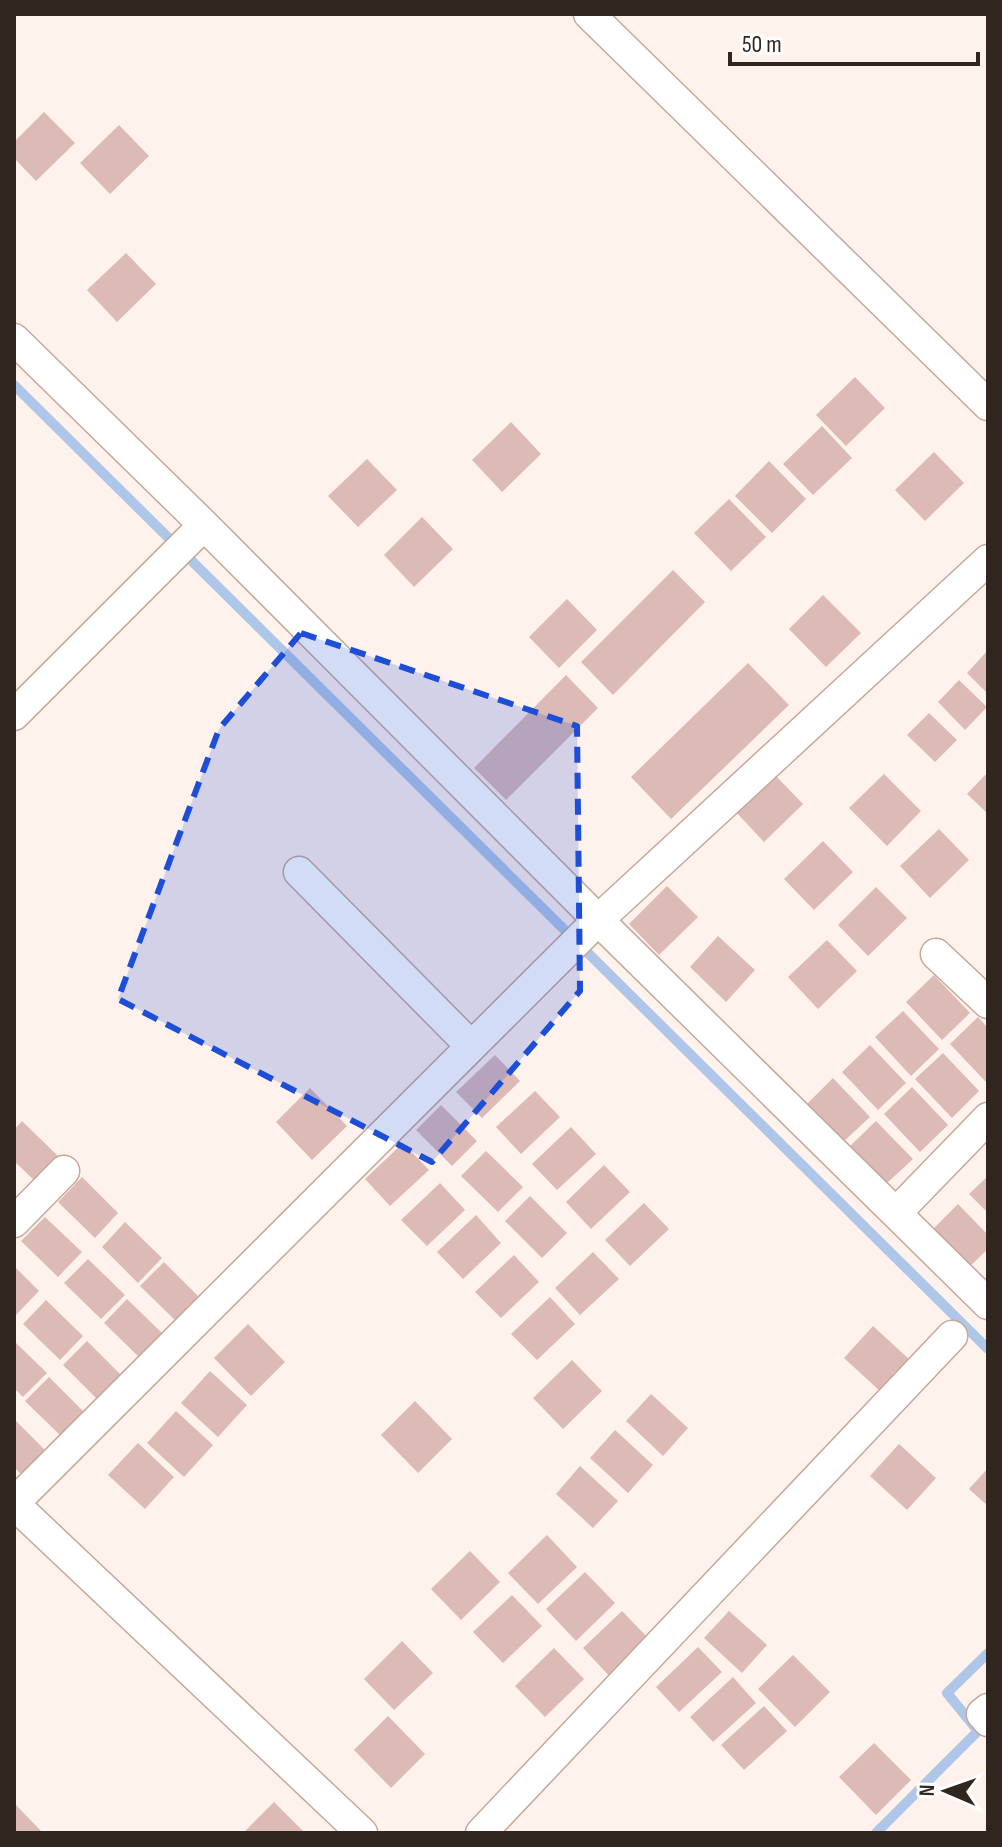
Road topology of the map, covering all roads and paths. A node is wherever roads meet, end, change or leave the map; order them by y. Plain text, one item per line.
1 (589, 14) edge
2 (14, 339) edge
3 (988, 405) edge
4 (204, 525) junction
5 (988, 560) edge
6 (14, 715) edge
7 (299, 872) dead end
8 (598, 920) junction
9 (936, 954) dead end
10 (988, 1003) edge
11 (471, 1046) junction
12 (988, 1118) edge
13 (64, 1171) dead end
14 (896, 1213) junction
15 (14, 1222) edge
16 (988, 1304) edge
17 (952, 1336) dead end
18 (14, 1504) edge
19 (988, 1709) edge
20 (988, 1721) edge
21 (362, 1833) edge
22 (481, 1833) edge

1 - 3 street
2 - 4 street
4 - 6 street
4 - 8 street
5 - 8 street
7 - 11 street
8 - 11 street
8 - 14 street
9 - 10 street
11 - 18 street
12 - 14 street
13 - 15 street
14 - 16 street
17 - 22 street
18 - 21 street
19 - 20 street

